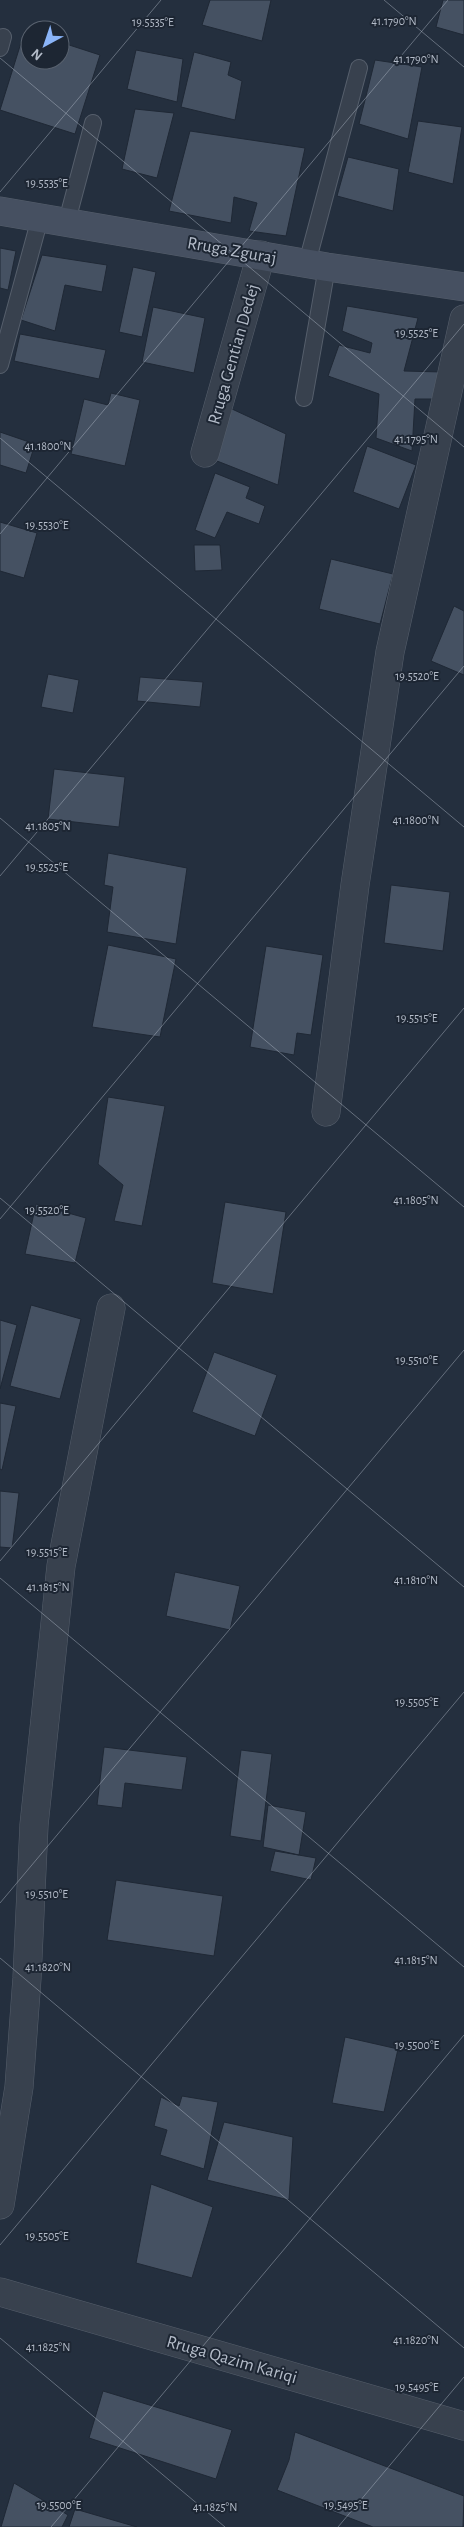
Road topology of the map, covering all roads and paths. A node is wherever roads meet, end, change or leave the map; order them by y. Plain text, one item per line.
1 (359, 68) dead end
2 (93, 123) dead end
3 (0, 211) edge
4 (40, 218) junction
5 (67, 221) junction
6 (261, 255) junction
7 (317, 265) junction
8 (464, 287) edge
9 (464, 319) edge
10 (0, 365) edge
11 (304, 398) dead end
12 (205, 453) dead end
13 (326, 1112) dead end
14 (112, 1308) dead end
15 (0, 2205) edge
16 (0, 2292) edge
17 (464, 2426) edge

1 - 7 lane
2 - 5 lane
3 - 4 main road, Rruga Zguraj
4 - 5 main road, Rruga Zguraj
4 - 10 lane
5 - 6 main road, Rruga Zguraj
6 - 7 main road, Rruga Zguraj
6 - 12 street, Rruga Gentian Dedej
7 - 8 main road, Rruga Zguraj
7 - 11 lane
9 - 13 street
14 - 15 street
16 - 17 street, Rruga Qazim Kariqi

